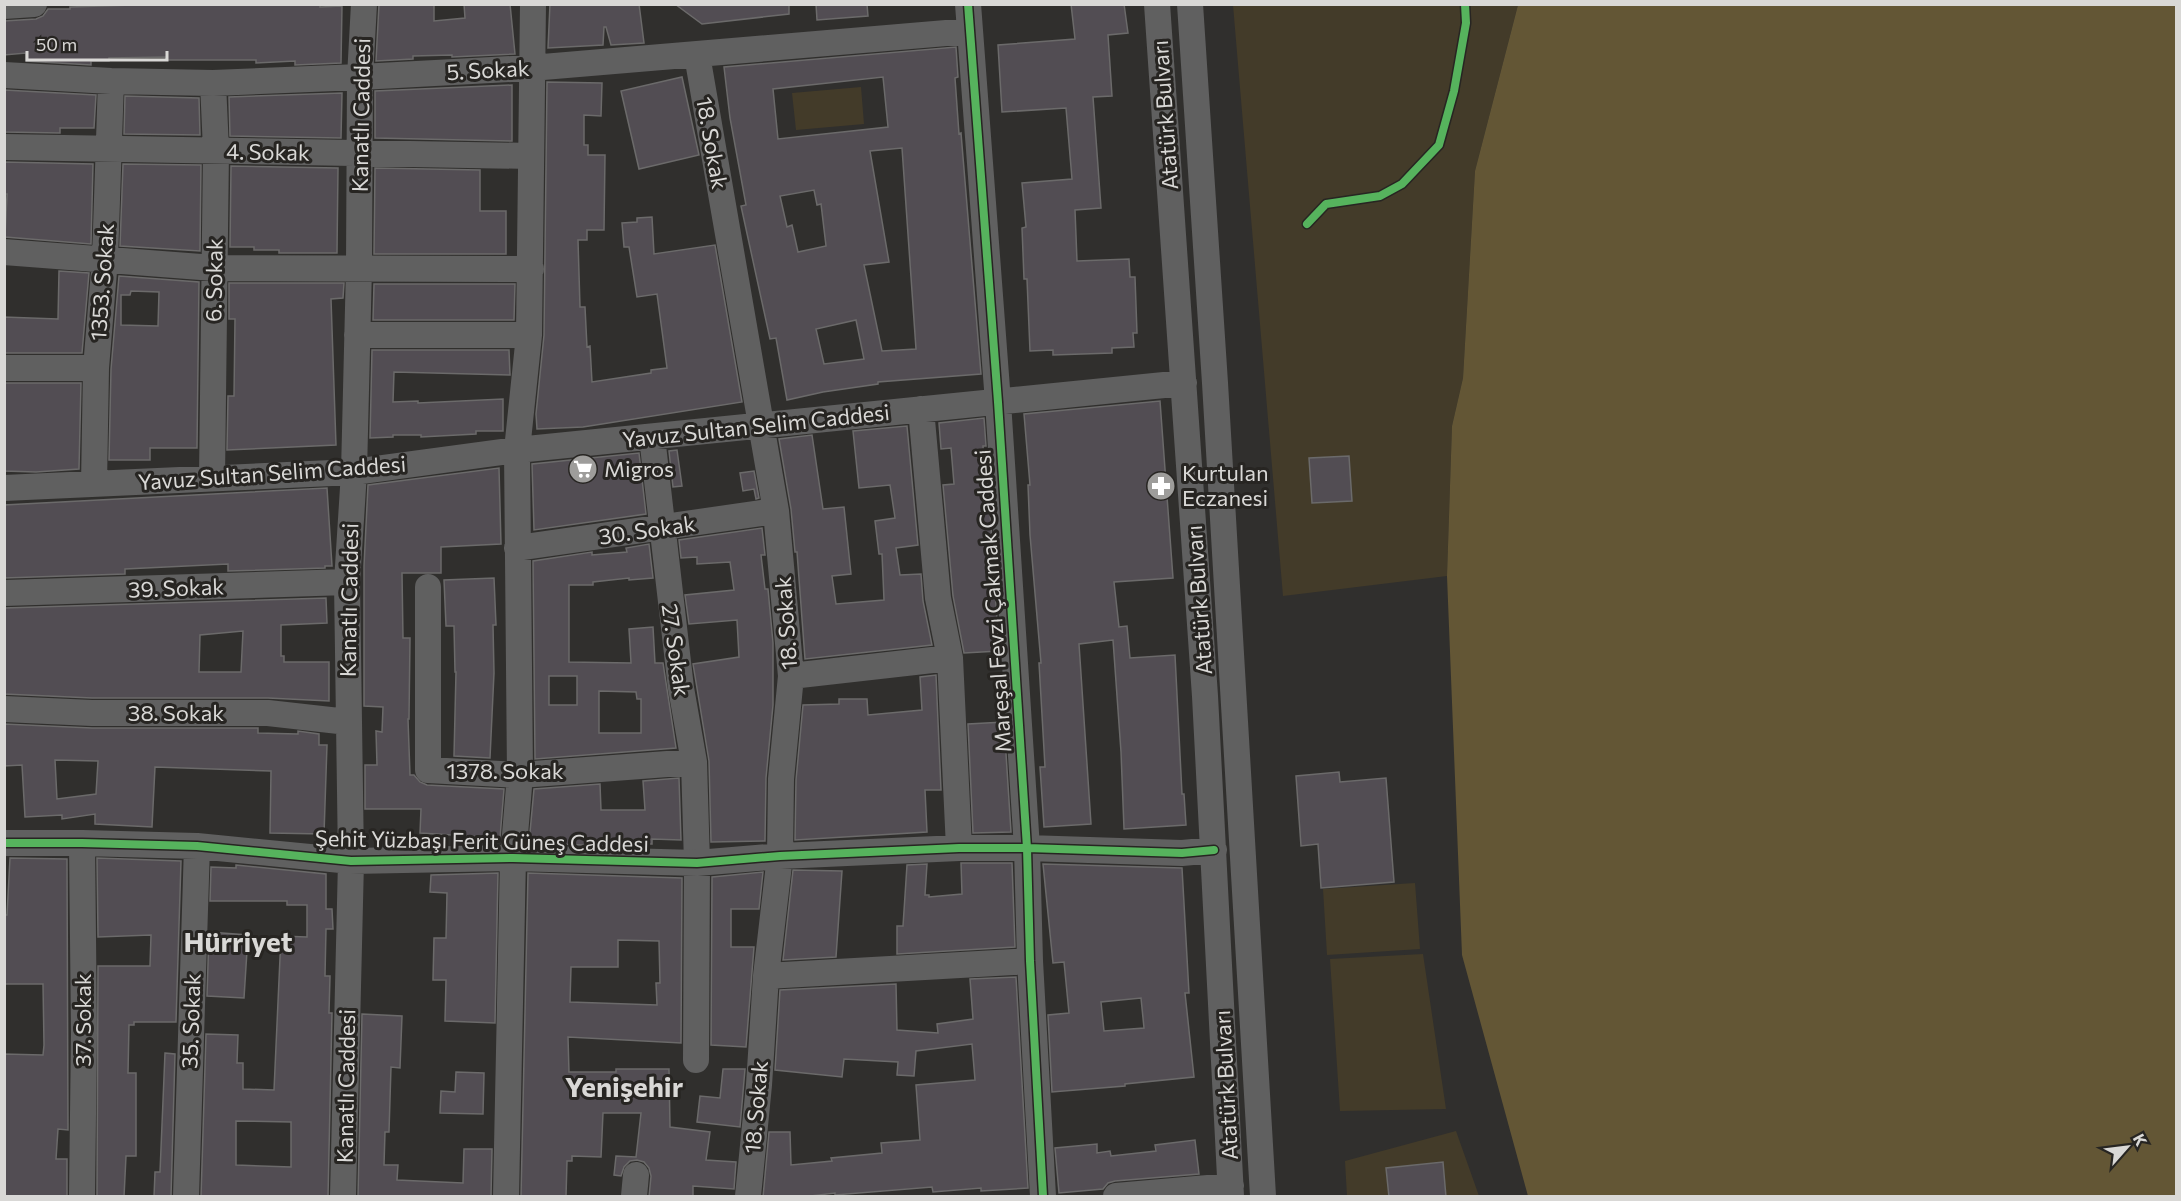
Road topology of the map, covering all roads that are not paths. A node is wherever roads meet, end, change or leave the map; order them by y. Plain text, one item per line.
1 (34, 4) edge
2 (364, 4) edge
3 (533, 4) edge
4 (968, 4) edge
5 (1157, 4) edge
6 (1190, 4) edge
7 (4, 6) edge
8 (970, 31) junction
9 (697, 55) junction
10 (531, 68) junction
11 (4, 75) edge
12 (360, 77) junction
13 (111, 81) junction
14 (213, 83) junction
15 (4, 147) edge
16 (110, 149) junction
17 (216, 150) junction
18 (359, 154) junction
19 (531, 156) junction
20 (4, 252) edge
21 (105, 259) junction
22 (359, 267) junction
23 (214, 268) junction
24 (531, 269) junction
25 (357, 334) junction
26 (529, 335) junction
27 (4, 368) edge
28 (96, 368) junction
29 (1184, 382) junction
30 (998, 402) junction
31 (921, 410) junction
32 (762, 426) junction
33 (652, 437) junction
34 (517, 450) junction
35 (354, 471) junction
36 (212, 478) junction
37 (94, 484) junction
38 (4, 488) edge
39 (776, 511) junction
40 (661, 528) junction
41 (517, 548) junction
42 (347, 582) junction
43 (428, 587) dead end
44 (4, 593) edge
45 (950, 658) junction
46 (791, 676) junction
47 (4, 709) edge
48 (348, 722) junction
49 (694, 762) junction
50 (520, 775) junction
51 (4, 843) edge
52 (82, 843) junction
53 (197, 846) junction
54 (959, 848) junction
55 (1028, 848) junction
56 (1214, 850) junction
57 (780, 856) junction
58 (513, 858) junction
59 (351, 861) junction
60 (697, 863) junction
61 (1030, 960) junction
62 (766, 976) junction
63 (696, 1060) dead end
64 (1231, 1192) edge
65 (82, 1197) edge
66 (186, 1197) edge
67 (343, 1197) edge
68 (506, 1197) edge
69 (748, 1197) edge
70 (1043, 1197) edge
71 (1116, 1197) edge
72 (1263, 1197) edge

1 - 7 street
2 - 12 street, Kanatlı Caddesi
3 - 10 street
4 - 8 street, Mareşal Fevzi Çakmak Caddesi
5 - 29 street, Atatürk Bulvarı
6 - 72 street, Atatürk Bulvarı
8 - 9 street, 5. Sokak
8 - 30 street, Mareşal Fevzi Çakmak Caddesi
9 - 10 street, 5. Sokak
9 - 32 street, 18. Sokak
10 - 12 street, 5. Sokak
10 - 19 street
11 - 13 street, 5. Sokak
12 - 14 street, 5. Sokak
12 - 18 street, Kanatlı Caddesi
13 - 14 street, 5. Sokak
13 - 16 street, 1353. Sokak
14 - 17 street, 6. Sokak
15 - 16 street, 4. Sokak
16 - 17 street, 4. Sokak
16 - 21 street, 1353. Sokak
17 - 18 street, 4. Sokak
17 - 23 street, 6. Sokak
18 - 19 street, 4. Sokak
18 - 22 street, Kanatlı Caddesi
19 - 24 street
20 - 21 street
21 - 23 street
21 - 28 street, 1353. Sokak
22 - 23 street
22 - 24 street
22 - 25 street, Kanatlı Caddesi
23 - 36 street, 6. Sokak
24 - 26 street
25 - 26 street
25 - 35 street, Kanatlı Caddesi
26 - 34 street
27 - 28 street
28 - 37 street, 1353. Sokak
29 - 30 street, Yavuz Sultan Selim Caddesi
29 - 56 street, Atatürk Bulvarı
30 - 31 street, Yavuz Sultan Selim Caddesi
30 - 55 street, Mareşal Fevzi Çakmak Caddesi
31 - 32 street, Yavuz Sultan Selim Caddesi
31 - 45 street
32 - 33 street, Yavuz Sultan Selim Caddesi
32 - 39 street, 18. Sokak
33 - 34 street, Yavuz Sultan Selim Caddesi
33 - 40 street, 27. Sokak
34 - 35 street, Yavuz Sultan Selim Caddesi
34 - 41 street
35 - 36 street, Yavuz Sultan Selim Caddesi
35 - 42 street, Kanatlı Caddesi
36 - 37 street, Yavuz Sultan Selim Caddesi
37 - 38 street, Yavuz Sultan Selim Caddesi
39 - 40 street, 30. Sokak
39 - 46 street, 18. Sokak
40 - 41 street, 30. Sokak
40 - 49 street, 27. Sokak
41 - 50 street
42 - 44 street, 39. Sokak
42 - 48 street, Kanatlı Caddesi
43 - 50 street, 1378. Sokak
45 - 46 street
45 - 54 street
46 - 57 street, 18. Sokak
47 - 48 street, 38. Sokak
48 - 59 street, Kanatlı Caddesi
49 - 50 street, 1378. Sokak
49 - 60 street, 27. Sokak
50 - 58 street
51 - 52 street, Şehit Yüzbaşı Ferit Güneş Caddesi
52 - 53 street, Şehit Yüzbaşı Ferit Güneş Caddesi
52 - 65 street, 37. Sokak
53 - 59 street, Şehit Yüzbaşı Ferit Güneş Caddesi
53 - 66 street, 35. Sokak
54 - 55 street, Şehit Yüzbaşı Ferit Güneş Caddesi
54 - 57 street, Şehit Yüzbaşı Ferit Güneş Caddesi
55 - 56 street, Şehit Yüzbaşı Ferit Güneş Caddesi
55 - 61 street, Mareşal Fevzi Çakmak Caddesi
56 - 64 street, Atatürk Bulvarı
57 - 60 street, Şehit Yüzbaşı Ferit Güneş Caddesi
57 - 62 street, 18. Sokak
58 - 59 street, Şehit Yüzbaşı Ferit Güneş Caddesi
58 - 60 street, Şehit Yüzbaşı Ferit Güneş Caddesi
58 - 68 street
59 - 67 street, Kanatlı Caddesi
60 - 63 street, 27. Sokak
61 - 62 street
61 - 70 street, Mareşal Fevzi Çakmak Caddesi
62 - 69 street, 18. Sokak
64 - 71 street

